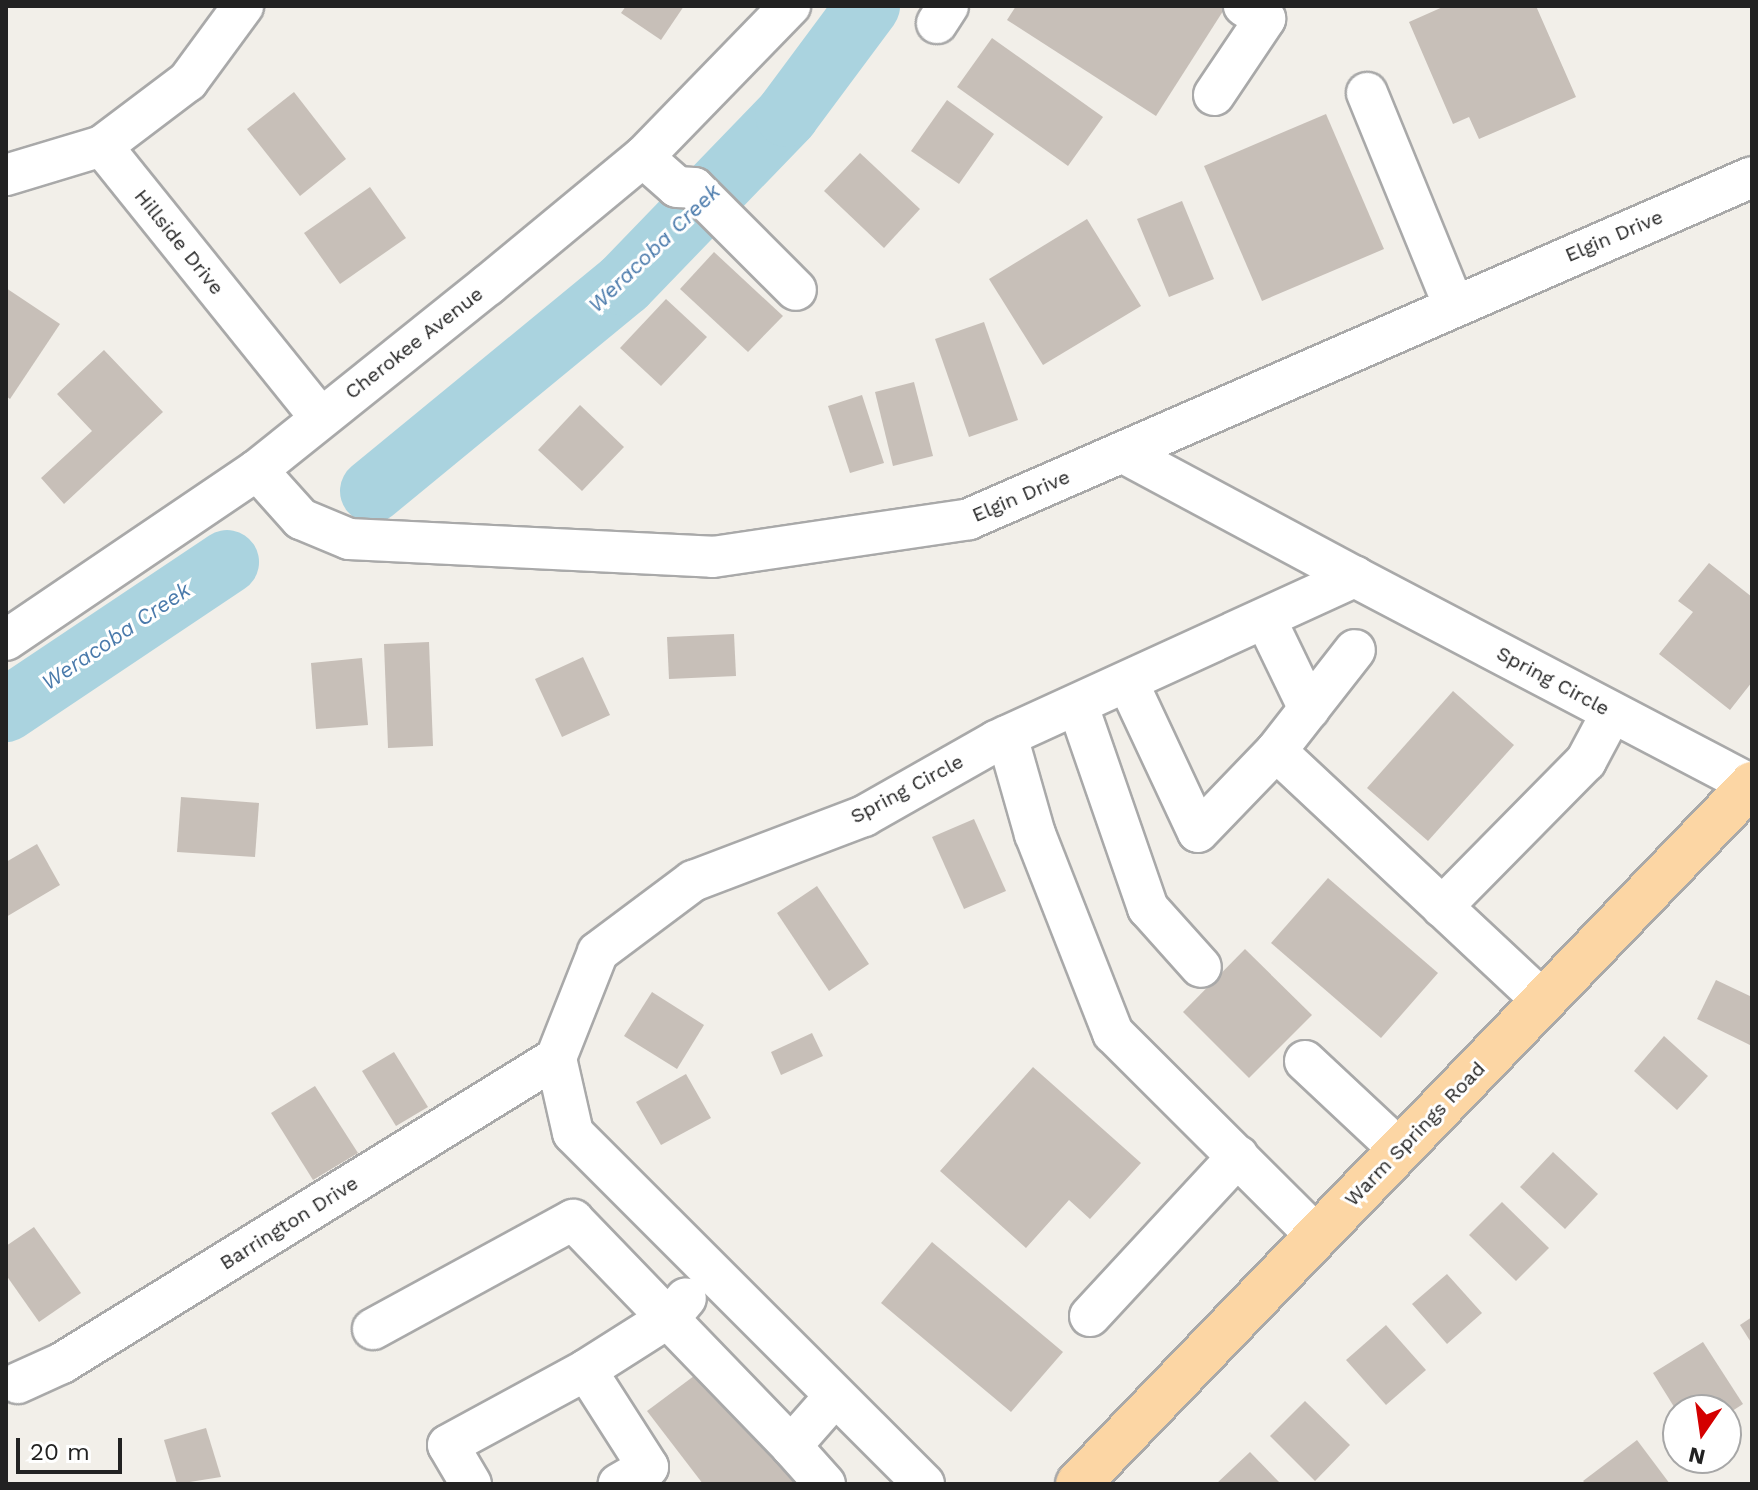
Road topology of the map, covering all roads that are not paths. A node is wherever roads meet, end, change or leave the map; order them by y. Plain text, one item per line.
1 (243, 6) edge
2 (790, 6) edge
3 (1244, 6) edge
4 (1367, 93) dead end
5 (1214, 95) dead end
6 (102, 146) junction
7 (643, 157) junction
8 (6, 175) edge
9 (1752, 177) edge
10 (796, 290) dead end
11 (1454, 306) junction
12 (319, 416) junction
13 (1124, 453) junction
14 (257, 470) junction
15 (1355, 577) junction
16 (1266, 620) junction
17 (6, 640) edge
18 (1355, 650) dead end
19 (1129, 685) junction
20 (1078, 706) junction
21 (1309, 709) junction
22 (1612, 712) junction
23 (1007, 736) junction
24 (1276, 751) junction
25 (1752, 785) edge
26 (1442, 907) junction
27 (1201, 967) dead end
28 (1543, 1001) junction
29 (556, 1058) junction
30 (1305, 1061) dead end
31 (1400, 1150) junction
32 (1238, 1156) junction
33 (1317, 1236) junction
34 (707, 1272) junction
35 (671, 1316) junction
36 (1090, 1316) dead end
37 (373, 1329) dead end
38 (586, 1370) junction
39 (18, 1383) dead end
40 (834, 1397) junction
41 (791, 1446) junction
42 (641, 1478) edge
43 (471, 1484) edge
44 (825, 1484) edge
45 (924, 1484) edge
46 (1078, 1484) edge

1 - 6 street
2 - 7 street, Cherokee Avenue
3 - 5 street
4 - 11 street
6 - 8 street
6 - 12 street, Hillside Drive
7 - 10 street
7 - 12 street, Cherokee Avenue
9 - 11 street, Elgin Drive
11 - 13 street, Elgin Drive
12 - 14 street, Cherokee Avenue
13 - 14 street, Elgin Drive
13 - 15 street
14 - 17 street, Cherokee Avenue
15 - 16 street, Spring Circle
15 - 22 street, Spring Circle
16 - 19 street, Spring Circle
16 - 21 street
18 - 21 street
19 - 20 street, Spring Circle
19 - 24 street
20 - 23 street, Spring Circle
20 - 27 street
21 - 24 street
22 - 25 street, Spring Circle
22 - 26 street
23 - 29 street, Spring Circle
23 - 32 street
24 - 26 street
25 - 28 main road, Warm Springs Road
26 - 28 street
28 - 31 main road, Warm Springs Road
29 - 34 street
29 - 39 street, Barrington Drive
30 - 31 street
31 - 33 main road, Warm Springs Road
32 - 33 street
32 - 36 street
33 - 46 main road, Warm Springs Road
34 - 35 street
34 - 40 street
35 - 37 street
35 - 38 street
35 - 41 street
38 - 42 street
38 - 43 street
40 - 41 street
40 - 45 street
41 - 44 street

